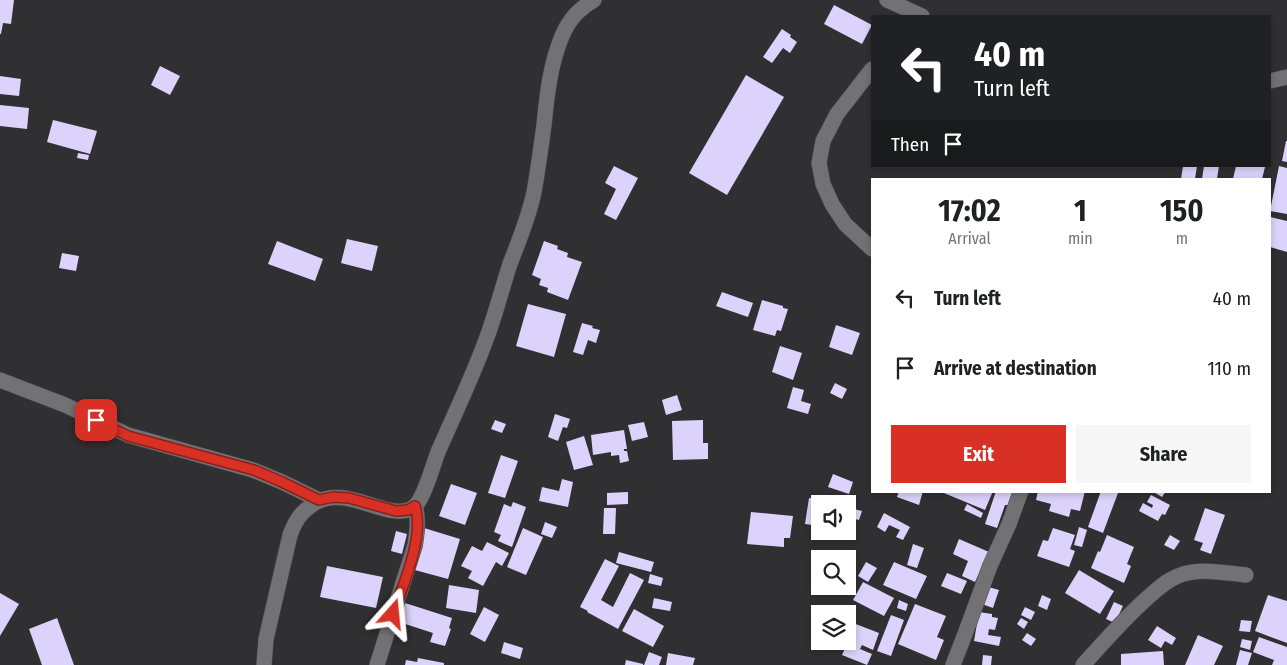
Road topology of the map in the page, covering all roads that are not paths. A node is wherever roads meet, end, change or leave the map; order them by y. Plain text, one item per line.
1 (592, 0) edge
2 (881, 0) edge
3 (887, 0) edge
4 (891, 15) edge
5 (920, 15) edge
6 (871, 70) edge
7 (1287, 77) edge
8 (1271, 81) edge
9 (871, 248) edge
10 (0, 380) edge
11 (1020, 493) edge
12 (319, 500) junction
13 (415, 506) junction
14 (1246, 575) dead end
15 (264, 665) edge
16 (377, 665) edge
17 (953, 665) edge
18 (1083, 665) edge

1 - 13 street
2 - 4 street
3 - 5 street
6 - 9 street
7 - 8 street
10 - 12 street
11 - 17 street
12 - 13 street
12 - 15 street
13 - 16 street
14 - 18 street

